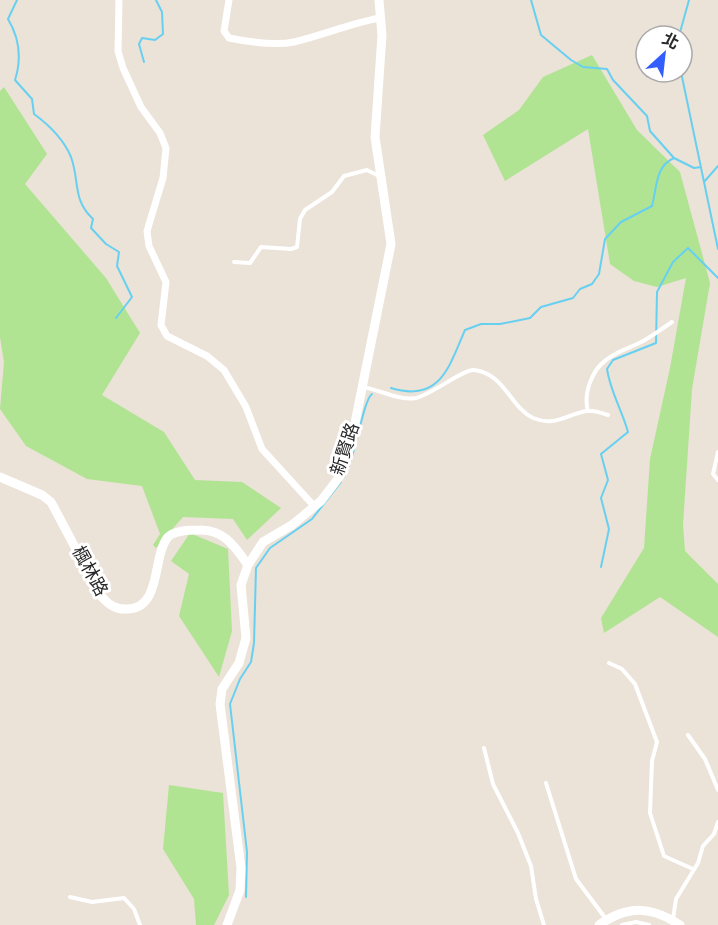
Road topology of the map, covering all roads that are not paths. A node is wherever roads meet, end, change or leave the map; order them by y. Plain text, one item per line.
1 (118, 0) edge
2 (229, 0) edge
3 (379, 0) edge
4 (380, 18) junction
5 (380, 177) junction
6 (234, 262) dead end
7 (672, 322) dead end
8 (362, 387) junction
9 (588, 411) junction
10 (609, 415) dead end
11 (718, 452) edge
12 (0, 477) edge
13 (718, 480) edge
14 (314, 506) junction
15 (248, 566) junction
16 (609, 663) dead end
17 (688, 735) dead end
18 (484, 748) dead end
19 (546, 783) dead end
20 (718, 790) edge
21 (718, 822) edge
22 (693, 869) junction
23 (70, 897) dead end
24 (603, 922) edge
25 (676, 923) edge
26 (140, 925) edge
27 (227, 925) edge
28 (544, 925) edge
29 (622, 925) edge
30 (649, 925) edge

1 - 14 street
2 - 4 street
3 - 4 street, 新賢路
4 - 5 street, 新賢路
5 - 6 lane
5 - 8 street, 新賢路
7 - 9 lane
8 - 9 lane
8 - 14 street, 新賢路
9 - 10 lane
11 - 13 lane
12 - 15 street, 楓林路
14 - 15 street, 新賢路
15 - 27 street, 新賢路
16 - 22 lane
17 - 20 lane
18 - 28 lane
19 - 24 lane
21 - 22 lane
22 - 25 lane
23 - 26 lane
24 - 25 street
29 - 30 lane

